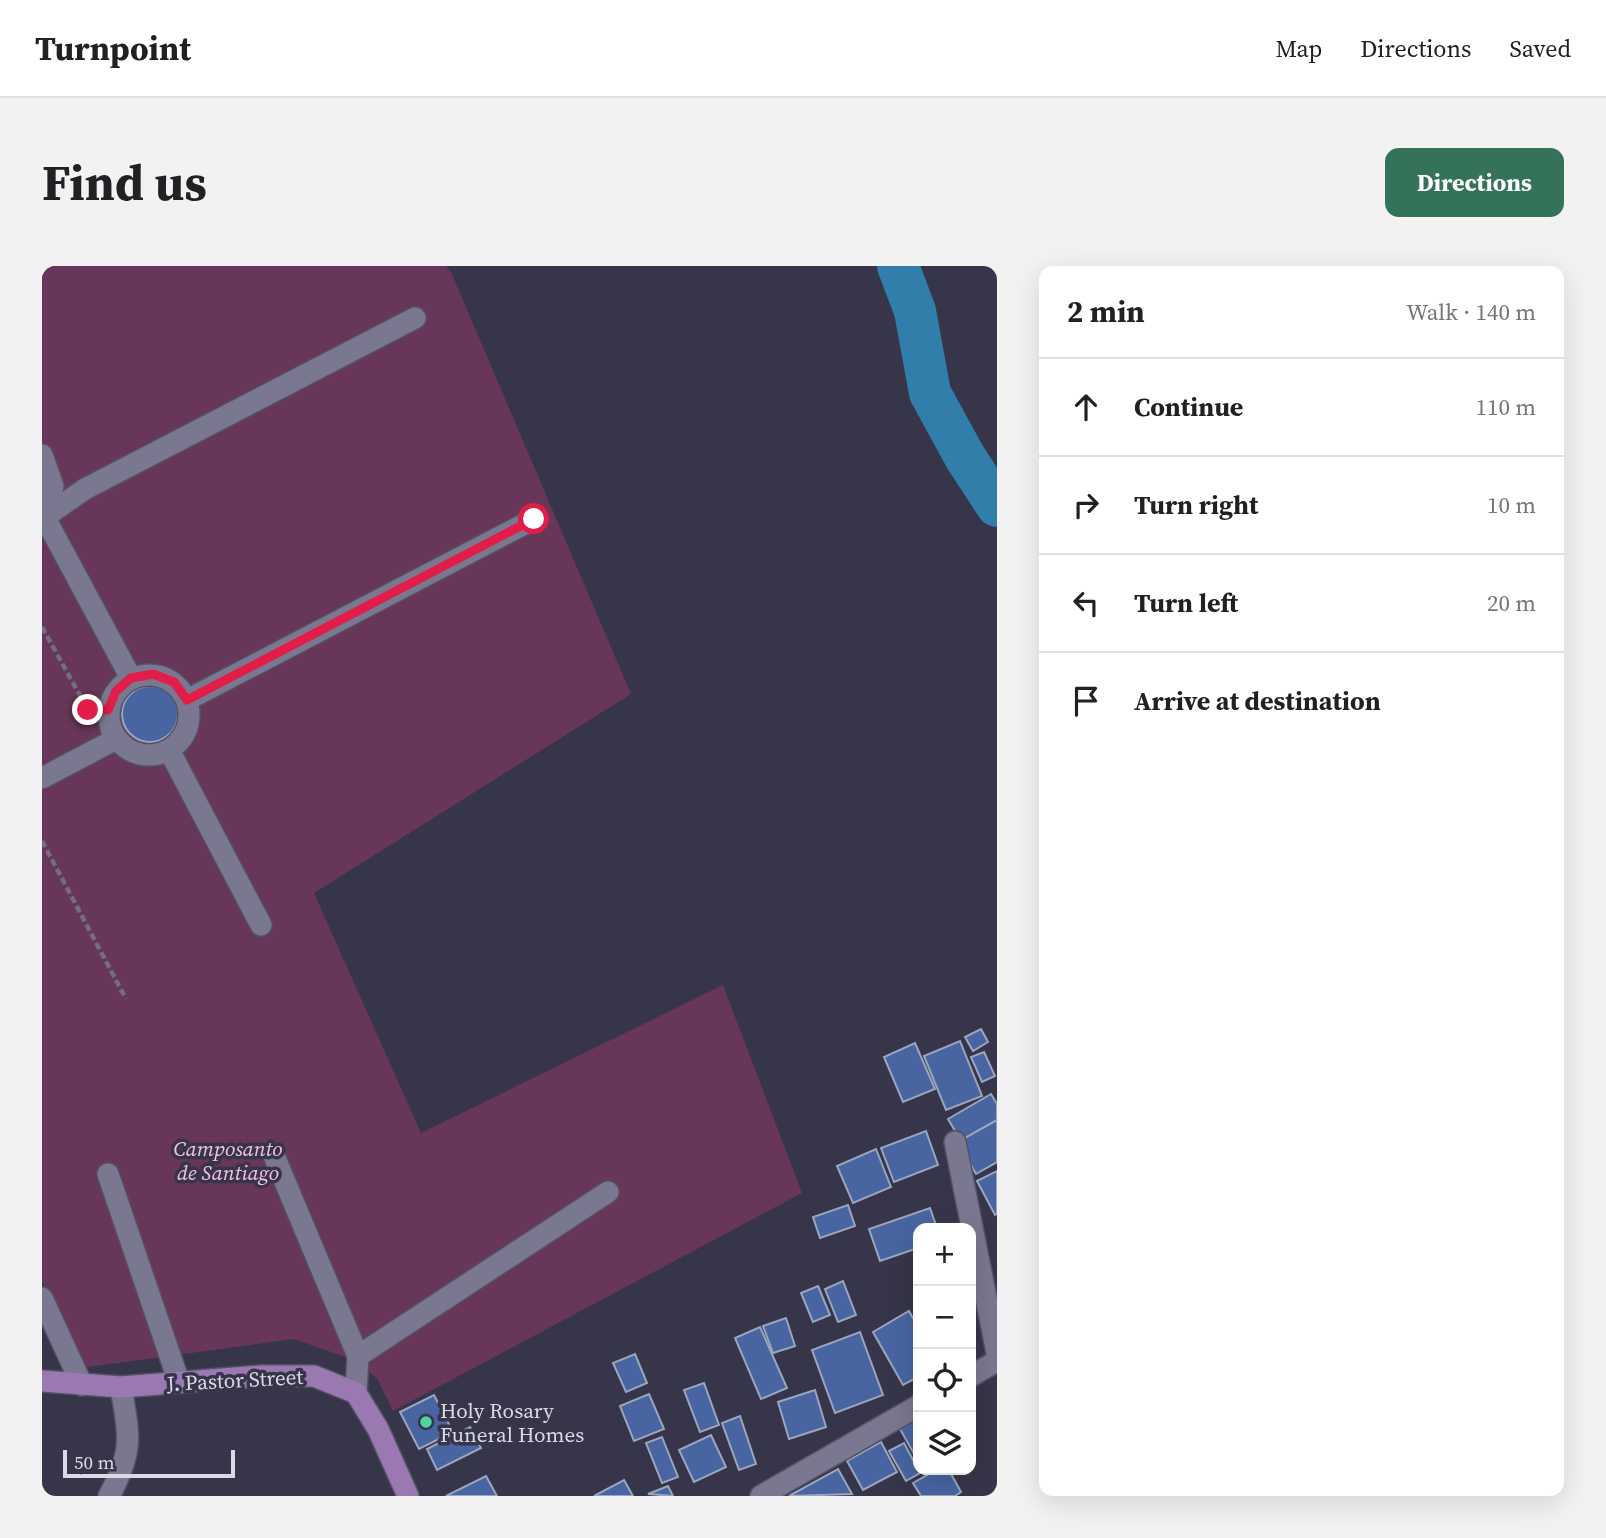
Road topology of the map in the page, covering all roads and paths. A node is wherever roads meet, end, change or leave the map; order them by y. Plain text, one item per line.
1 (415, 318) dead end
2 (42, 455) edge
3 (43, 518) edge
4 (534, 519) dead end
5 (42, 627) edge
6 (131, 678) junction
7 (187, 700) junction
8 (108, 710) junction
9 (117, 739) junction
10 (169, 750) junction
11 (42, 778) edge
12 (42, 841) edge
13 (261, 925) dead end
14 (126, 999) dead end
15 (955, 1142) dead end
16 (275, 1158) dead end
17 (108, 1174) dead end
18 (608, 1192) dead end
19 (42, 1298) edge
20 (997, 1353) edge
21 (358, 1356) junction
22 (997, 1361) edge
23 (976, 1373) edge
24 (42, 1381) edge
25 (179, 1382) junction
26 (82, 1385) junction
27 (121, 1387) junction
28 (356, 1393) junction
29 (913, 1409) edge
30 (771, 1493) edge
31 (109, 1496) edge
32 (408, 1496) edge

1 - 3 street
2 - 3 street
3 - 6 street
4 - 7 street
5 - 8 path
6 - 7 street
6 - 8 street
7 - 10 street
8 - 9 street
9 - 10 street
9 - 11 street
10 - 13 street
12 - 14 path
15 - 20 street
16 - 21 street
17 - 25 street
18 - 21 street
19 - 26 street
21 - 28 street
22 - 23 street
24 - 26 main road, J. Pastor Street
25 - 27 main road, J. Pastor Street
25 - 28 main road, J. Pastor Street
26 - 27 main road, J. Pastor Street
27 - 31 street
28 - 32 main road
29 - 30 street

